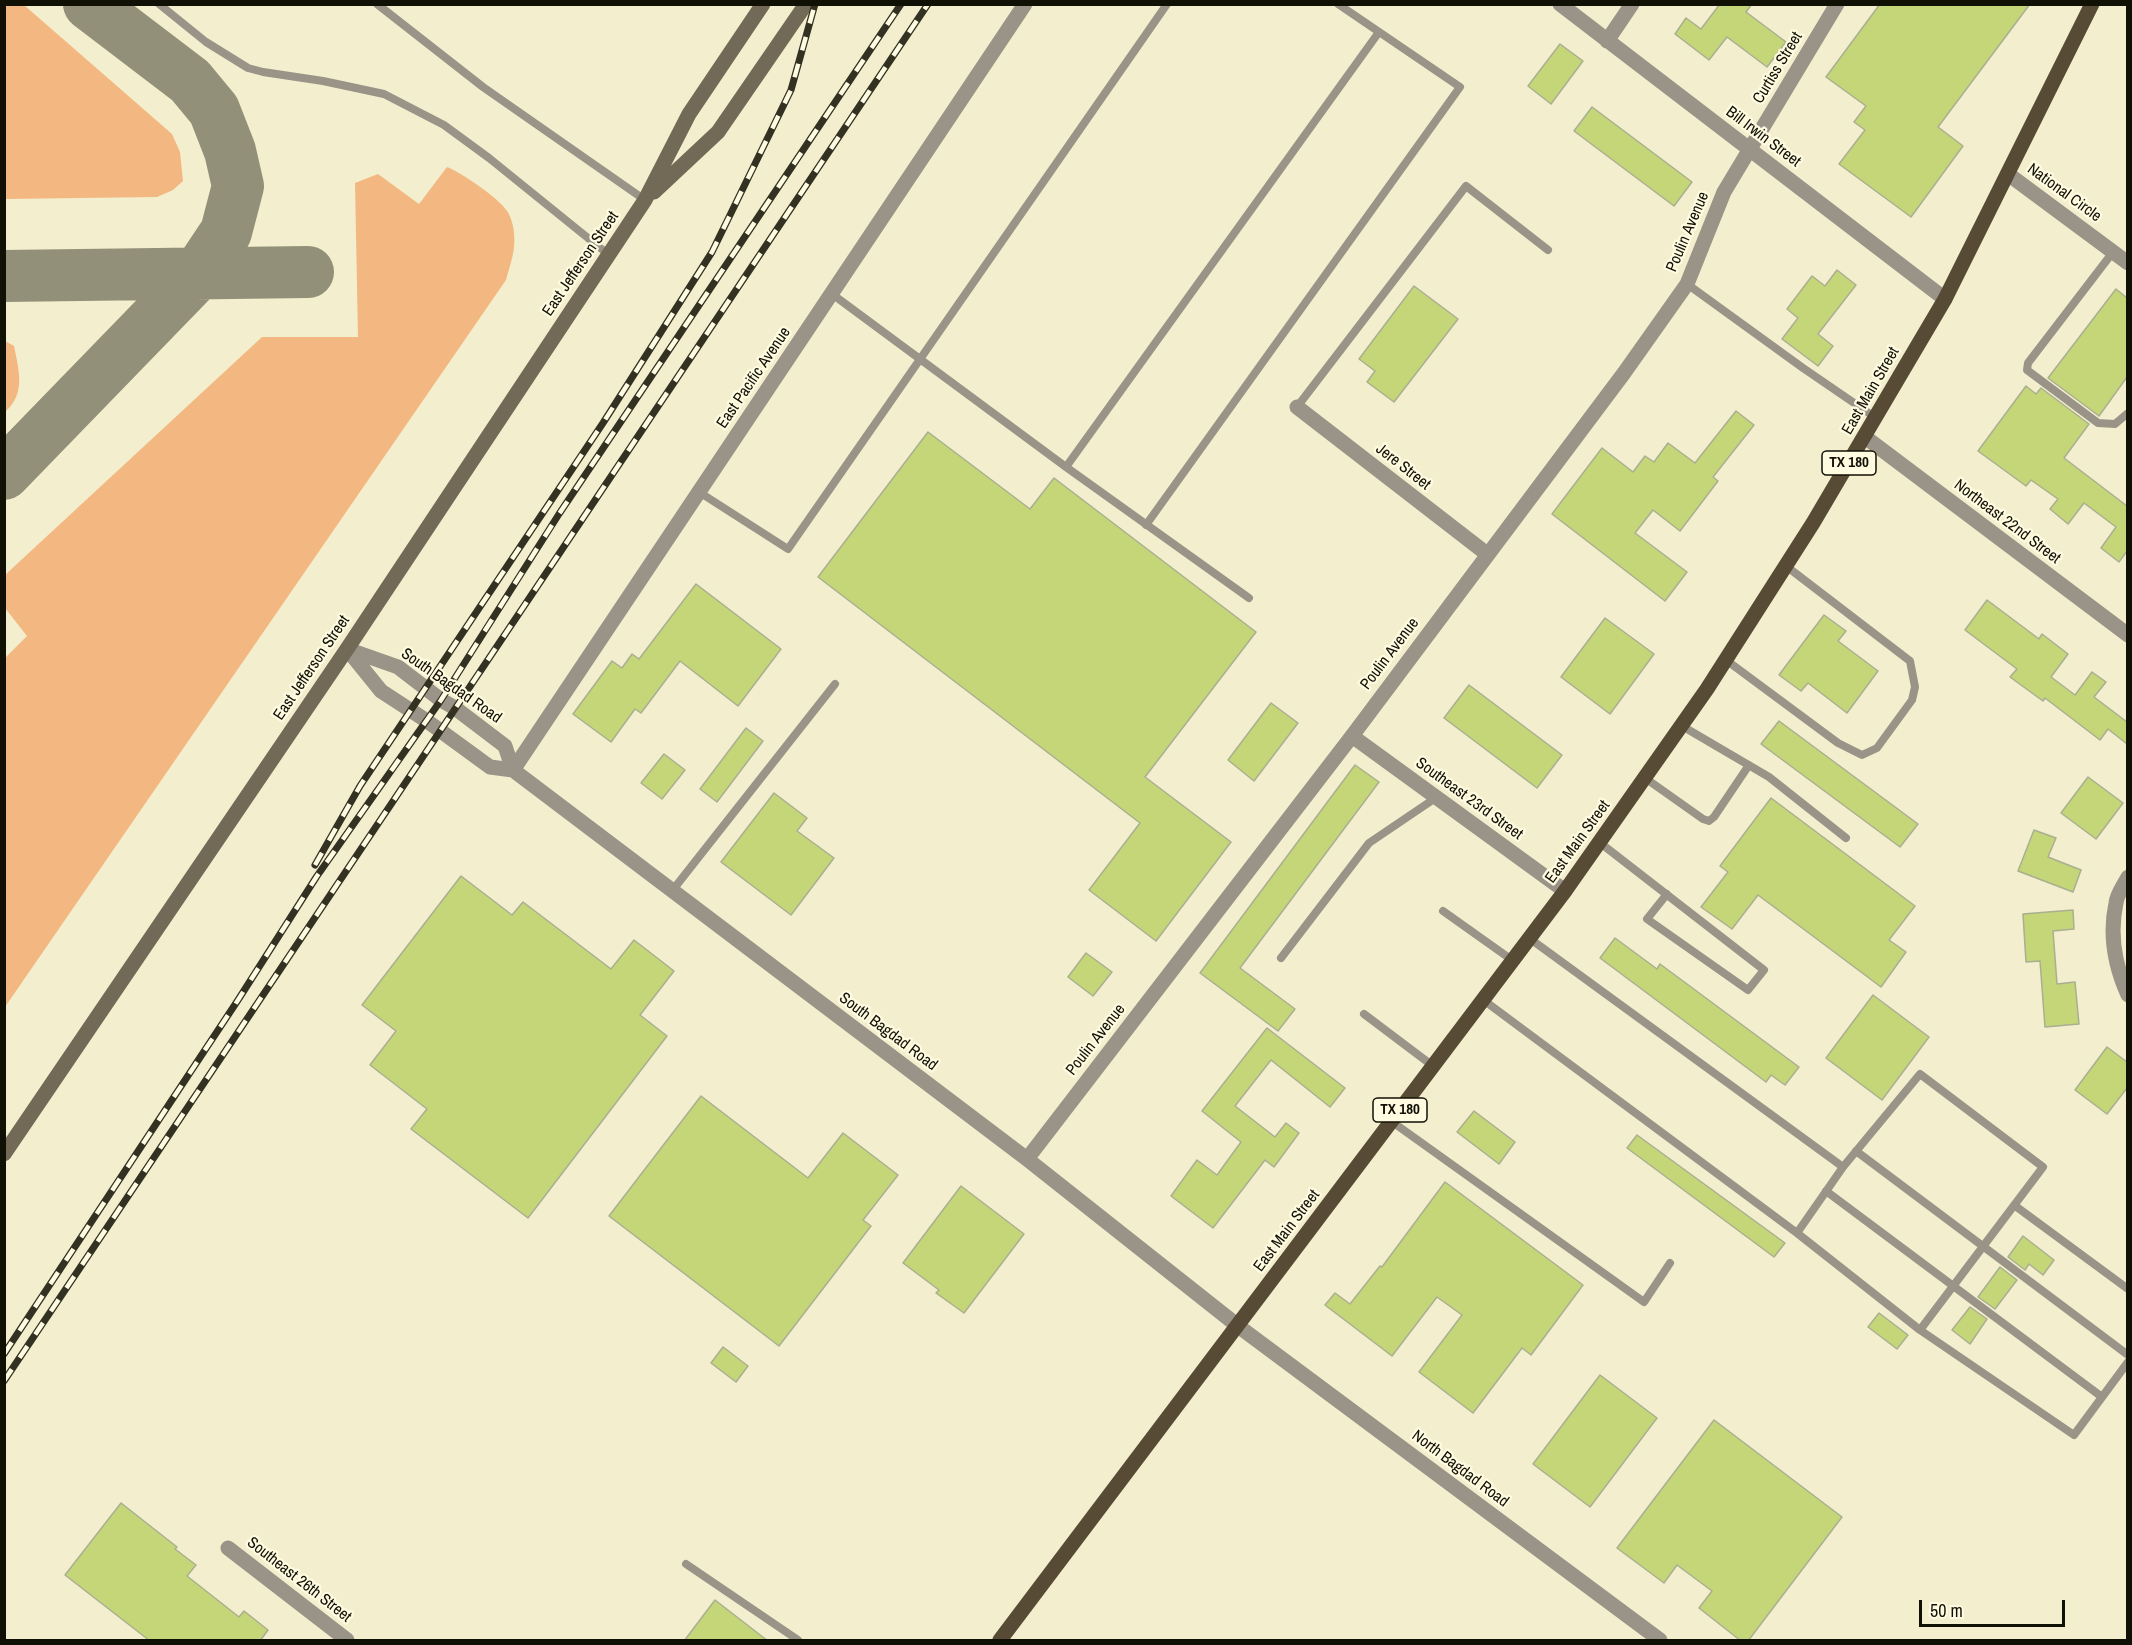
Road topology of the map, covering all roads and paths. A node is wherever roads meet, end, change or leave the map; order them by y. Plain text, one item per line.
1 (159, 4) edge
2 (377, 4) edge
3 (764, 4) edge
4 (806, 4) edge
5 (1025, 4) edge
6 (1167, 4) edge
7 (1338, 4) edge
8 (1560, 4) edge
9 (1632, 4) edge
10 (1837, 4) edge
11 (2092, 4) edge
12 (1379, 32) junction
13 (1607, 41) junction
14 (1749, 149) junction
15 (2008, 174) junction
16 (645, 200) junction
17 (1548, 250) dead end
18 (2113, 252) junction
19 (609, 255) junction
20 (2127, 262) edge
21 (1687, 284) junction
22 (832, 294) junction
23 (1945, 299) junction
24 (920, 359) junction
25 (1297, 407) joint
26 (2127, 413) edge
27 (1876, 418) junction
28 (1865, 437) junction
29 (1066, 467) junction
30 (699, 492) junction
31 (1146, 525) junction
32 (1487, 554) junction
33 (1786, 566) junction
34 (1249, 598) dead end
35 (2127, 635) edge
36 (347, 649) junction
37 (1726, 660) junction
38 (835, 684) dead end
39 (1682, 726) junction
40 (1352, 736) junction
41 (1749, 765) junction
42 (513, 770) junction
43 (1645, 778) junction
44 (1437, 797) junction
45 (1846, 838) dead end
46 (1599, 842) junction
47 (2127, 877) edge
48 (672, 891) junction
49 (1565, 891) junction
50 (1667, 894) junction
51 (1443, 910) dead end
52 (1529, 938) junction
53 (1281, 958) dead end
54 (1512, 960) junction
55 (2127, 995) edge
56 (1482, 999) junction
57 (1364, 1014) dead end
58 (1433, 1066) junction
59 (1391, 1121) junction
60 (1856, 1152) junction
61 (4, 1155) edge
62 (1027, 1159) junction
63 (1843, 1167) junction
64 (1826, 1191) junction
65 (2014, 1205) junction
66 (1797, 1233) junction
67 (1983, 1246) junction
68 (1670, 1263) dead end
69 (1953, 1286) junction
70 (2127, 1289) edge
71 (1238, 1326) junction
72 (1920, 1330) junction
73 (2127, 1355) edge
74 (2127, 1362) edge
75 (2102, 1397) junction
76 (228, 1548) dead end
77 (686, 1564) dead end
78 (347, 1641) edge
79 (798, 1641) edge
80 (1000, 1641) edge
81 (1660, 1641) edge

1 - 19 lane
2 - 16 lane
3 - 16 main road, East Jefferson Street
4 - 16 main road, East Jefferson Street
5 - 22 street, East Pacific Avenue
6 - 24 lane
7 - 12 lane
8 - 13 street, Bill Irwin Street
9 - 13 street
10 - 14 street, Curtiss Street
11 - 15 main road, East Main Street / TX 180
12 - 29 lane
12 - 31 lane
13 - 14 street, Bill Irwin Street
14 - 21 street, Poulin Avenue
14 - 23 street, Bill Irwin Street
15 - 18 street, National Circle
15 - 23 main road, East Main Street / TX 180
16 - 19 main road, East Jefferson Street
17 - 25 lane
18 - 20 street, National Circle
18 - 26 lane
19 - 36 main road, East Jefferson Street
21 - 27 lane
21 - 32 street, Poulin Avenue
22 - 24 lane
22 - 30 street, East Pacific Avenue
23 - 27 main road, East Main Street / TX 180
24 - 29 lane
24 - 30 lane
25 - 32 street, Jere Street
27 - 28 main road, East Main Street / TX 180
28 - 33 main road, East Main Street / TX 180
28 - 35 street, Northeast 22nd Street
29 - 31 lane
30 - 42 street, East Pacific Avenue
31 - 34 lane
32 - 40 street, Poulin Avenue
33 - 37 main road, East Main Street / TX 180
33 - 37 lane
36 - 42 street, South Bagdad Road
36 - 42 street, South Bagdad Road
36 - 61 main road, East Jefferson Street
37 - 39 main road, East Main Street / TX 180
38 - 48 lane
39 - 41 lane
39 - 43 main road, East Main Street / TX 180
40 - 44 street, Southeast 23rd Street
40 - 62 street, Poulin Avenue
41 - 43 lane
41 - 45 lane
42 - 48 street, South Bagdad Road
43 - 46 main road, East Main Street / TX 180
44 - 49 street, Southeast 23rd Street
44 - 53 lane
46 - 49 main road, East Main Street / TX 180
46 - 50 lane
47 - 55 street
48 - 62 street, South Bagdad Road
49 - 52 main road, East Main Street / TX 180
50 - 50 lane
51 - 54 lane
52 - 54 main road, East Main Street / TX 180
52 - 63 lane
54 - 56 main road, East Main Street / TX 180
56 - 58 main road, East Main Street / TX 180
56 - 66 lane
57 - 58 lane
58 - 59 main road, East Main Street / TX 180
59 - 68 lane
59 - 71 main road, East Main Street / TX 180
60 - 63 lane
60 - 65 lane
60 - 67 lane
62 - 71 street, South Bagdad Road
63 - 64 lane
64 - 66 lane
64 - 69 lane
65 - 67 lane
65 - 70 lane
66 - 72 lane
67 - 69 lane
67 - 73 lane
69 - 72 lane
69 - 75 lane
71 - 80 main road, East Main Street / TX 180
71 - 81 street, North Bagdad Road
72 - 75 lane
74 - 75 lane
76 - 78 street, Southeast 26th Street
77 - 79 lane

